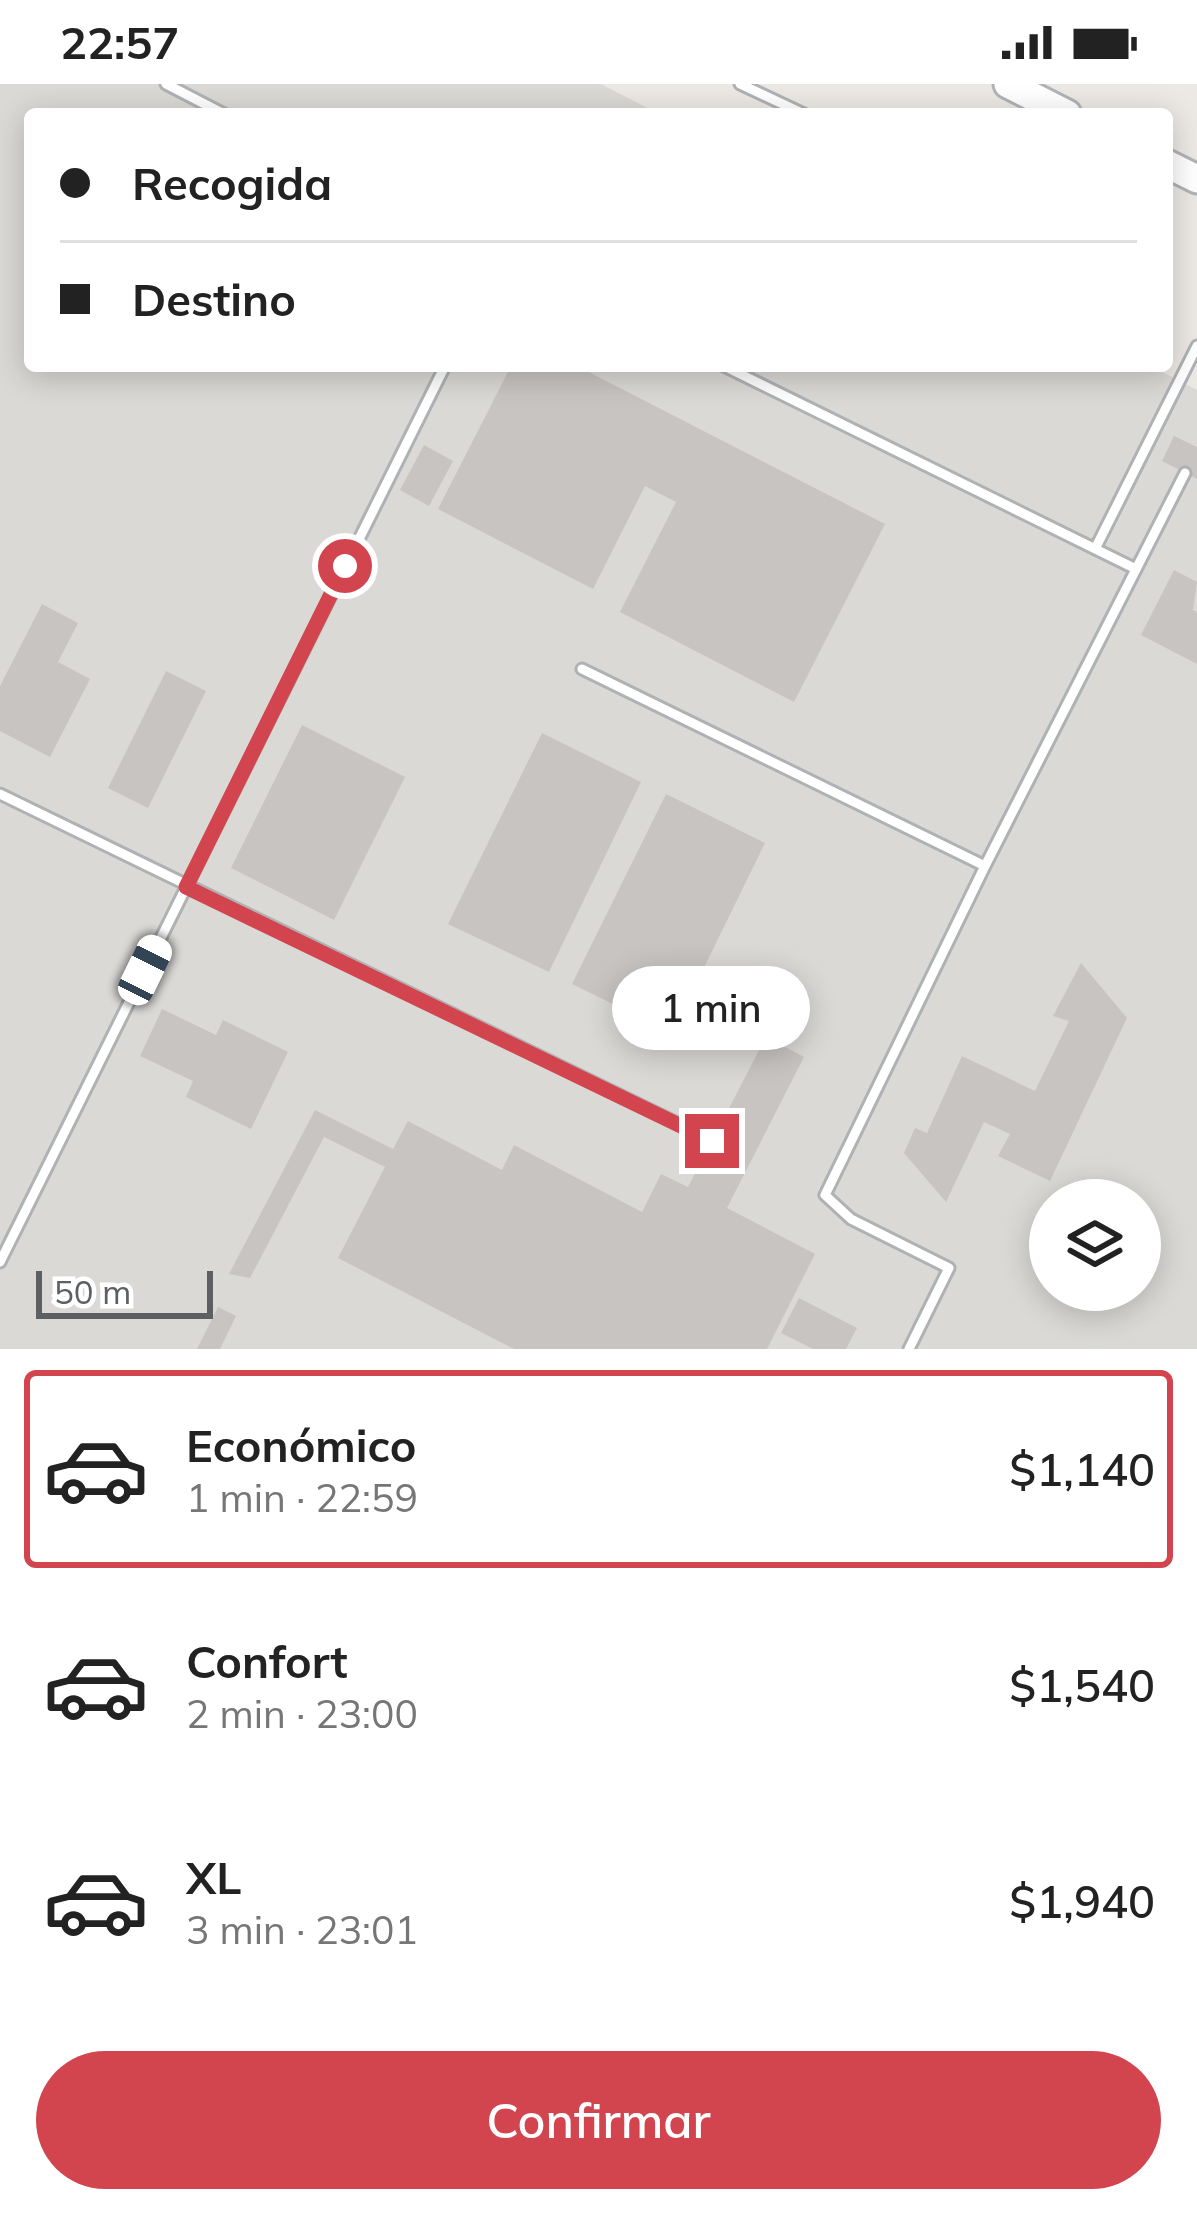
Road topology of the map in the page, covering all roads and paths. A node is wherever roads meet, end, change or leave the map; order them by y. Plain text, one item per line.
1 (166, 84) edge
2 (740, 84) edge
3 (1008, 84) edge
4 (212, 108) edge
5 (791, 108) edge
6 (1055, 108) edge
7 (1197, 346) edge
8 (442, 372) edge
9 (736, 372) edge
10 (1185, 472) dead end
11 (1095, 549) junction
12 (1136, 569) junction
13 (582, 669) dead end
14 (0, 794) edge
15 (985, 866) junction
16 (186, 887) junction
17 (712, 1141) dead end
18 (0, 1262) edge
19 (909, 1349) edge

1 - 4 lane
2 - 5 lane
3 - 6 main road
7 - 11 lane
8 - 16 lane
9 - 11 lane
10 - 12 lane
11 - 12 lane
12 - 15 lane
13 - 15 lane
14 - 16 lane
15 - 19 lane
16 - 17 lane
16 - 18 lane

